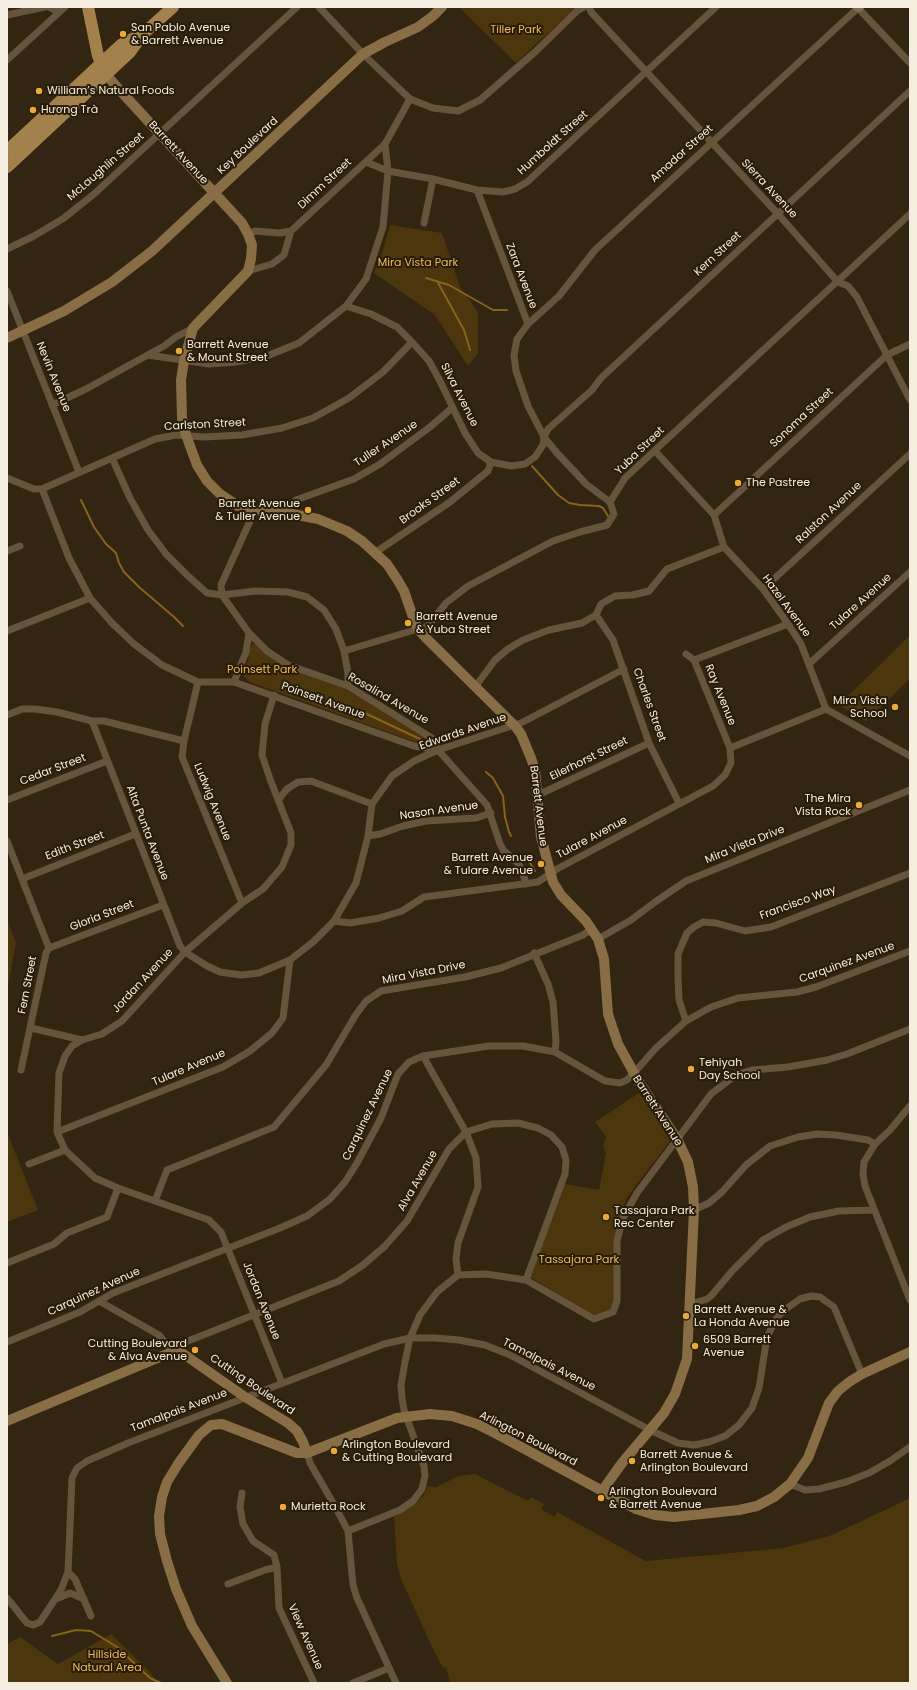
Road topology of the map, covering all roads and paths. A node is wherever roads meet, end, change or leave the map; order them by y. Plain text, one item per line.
1 (45, 7) edge
2 (49, 7) edge
3 (88, 7) edge
4 (173, 7) edge
5 (297, 7) edge
6 (320, 7) edge
7 (442, 7) edge
8 (584, 7) edge
9 (589, 7) edge
10 (716, 7) edge
11 (858, 7) edge
12 (62, 10) edge
13 (7, 15) edge
14 (363, 54) junction
15 (7, 60) edge
16 (910, 63) edge
17 (103, 69) junction
18 (646, 72) junction
19 (910, 91) edge
20 (410, 99) junction
21 (160, 134) junction
22 (712, 143) junction
23 (385, 144) junction
24 (7, 151) edge
25 (366, 162) junction
26 (7, 167) edge
27 (388, 171) junction
28 (433, 179) junction
29 (477, 190) junction
30 (215, 194) junction
31 (778, 214) junction
32 (910, 214) edge
33 (424, 223) dead end
34 (291, 231) junction
35 (248, 234) junction
36 (7, 249) edge
37 (248, 271) junction
38 (838, 282) junction
39 (7, 291) edge
40 (346, 306) junction
41 (528, 324) junction
42 (193, 328) junction
43 (23, 330) junction
44 (7, 338) edge
45 (412, 342) junction
46 (910, 344) edge
47 (148, 355) junction
48 (887, 355) junction
49 (184, 361) junction
50 (910, 400) edge
51 (52, 405) junction
52 (452, 408) junction
53 (186, 435) junction
54 (544, 437) junction
55 (655, 451) junction
56 (910, 454) edge
57 (112, 458) junction
58 (491, 462) junction
59 (79, 472) junction
60 (7, 478) edge
61 (42, 489) junction
62 (610, 502) junction
63 (254, 510) junction
64 (287, 513) junction
65 (714, 515) junction
66 (20, 546) dead end
67 (724, 547) junction
68 (7, 550) edge
69 (376, 552) junction
70 (910, 572) edge
71 (763, 589) junction
72 (222, 595) junction
73 (90, 598) junction
74 (596, 615) junction
75 (788, 624) junction
76 (418, 629) junction
77 (7, 631) edge
78 (249, 633) junction
79 (344, 651) junction
80 (686, 654) dead end
81 (694, 660) junction
82 (809, 664) junction
83 (624, 669) junction
84 (198, 682) junction
85 (234, 682) junction
86 (348, 686) junction
87 (475, 687) junction
88 (274, 695) junction
89 (826, 709) junction
90 (7, 716) edge
91 (92, 721) junction
92 (515, 726) junction
93 (184, 741) junction
94 (650, 743) junction
95 (730, 748) junction
96 (438, 750) junction
97 (910, 756) edge
98 (107, 761) junction
99 (910, 790) edge
100 (538, 795) junction
101 (7, 800) edge
102 (278, 800) junction
103 (679, 803) junction
104 (372, 804) junction
105 (491, 813) junction
106 (136, 834) junction
107 (368, 836) junction
108 (7, 841) edge
109 (910, 873) edge
110 (550, 874) junction
111 (22, 879) junction
112 (526, 884) junction
113 (242, 903) junction
114 (163, 905) junction
115 (334, 921) junction
116 (592, 929) junction
117 (598, 939) junction
118 (49, 948) junction
119 (910, 951) edge
120 (185, 952) junction
121 (534, 953) junction
122 (290, 960) junction
123 (686, 1021) junction
124 (30, 1028) junction
125 (910, 1029) edge
126 (82, 1040) junction
127 (555, 1052) junction
128 (422, 1056) junction
129 (21, 1070) dead end
130 (633, 1074) junction
131 (910, 1106) edge
132 (57, 1132) junction
133 (466, 1132) junction
134 (677, 1139) junction
135 (875, 1144) junction
136 (65, 1150) junction
137 (29, 1164) dead end
138 (118, 1188) junction
139 (155, 1201) junction
140 (694, 1210) junction
141 (874, 1210) junction
142 (228, 1248) junction
143 (7, 1263) edge
144 (458, 1275) junction
145 (526, 1280) junction
146 (910, 1300) edge
147 (99, 1301) junction
148 (691, 1304) junction
149 (254, 1316) junction
150 (410, 1338) junction
151 (7, 1342) edge
152 (172, 1352) junction
153 (910, 1352) edge
154 (862, 1374) junction
155 (282, 1383) junction
156 (245, 1397) junction
157 (406, 1417) junction
158 (7, 1420) edge
159 (650, 1430) junction
160 (910, 1447) edge
161 (307, 1453) junction
162 (790, 1484) junction
163 (602, 1491) junction
164 (242, 1493) dead end
165 (348, 1531) junction
166 (277, 1567) junction
167 (68, 1572) junction
168 (228, 1584) dead end
169 (7, 1598) edge
170 (84, 1599) junction
171 (54, 1601) junction
172 (91, 1616) dead end
173 (389, 1668) junction
174 (227, 1683) edge
175 (314, 1683) edge
176 (353, 1683) edge
177 (396, 1683) edge

1 - 13 street
2 - 12 street
3 - 17 main road, Barrett Avenue
4 - 17 main road
5 - 21 street, McLaughlin Street
6 - 14 street
7 - 14 street, Key Boulevard
8 - 20 street
9 - 18 street, Sierra Avenue
10 - 18 street, Humboldt Street
11 - 16 street
11 - 22 street, Amador Street
12 - 15 street
14 - 20 street
14 - 30 street, Key Boulevard
17 - 21 street, Barrett Avenue
17 - 24 main road
17 - 26 main road
18 - 22 street, Sierra Avenue
18 - 29 street, Humboldt Street
19 - 31 street, Kern Street
20 - 23 street, Dimm Street
21 - 30 street, Barrett Avenue
21 - 36 street, McLaughlin Street
22 - 31 street, Sierra Avenue
22 - 41 street, Amador Street
23 - 25 street, Dimm Street
23 - 27 street
25 - 27 street, Humboldt Street
25 - 34 street, Dimm Street
27 - 28 street, Humboldt Street
27 - 40 street
28 - 29 street, Humboldt Street
28 - 33 street
29 - 41 street, Zara Avenue
30 - 35 street, Barrett Avenue
30 - 43 street, Key Boulevard
31 - 38 street, Sierra Avenue
31 - 54 street, Kern Street
32 - 38 street, Yuba Street
34 - 35 street
34 - 37 street
35 - 37 street, Barrett Avenue
37 - 42 street, Barrett Avenue
38 - 48 street, Sierra Avenue
38 - 55 street, Yuba Street
39 - 43 street, Nevin Avenue
40 - 45 street, Silva Avenue
40 - 49 street
41 - 54 street, Zara Avenue
42 - 47 street
42 - 49 street, Barrett Avenue
43 - 44 street, Key Boulevard
43 - 51 street, Nevin Avenue
45 - 52 street, Silva Avenue
45 - 53 street, Carlston Street
46 - 48 street, Sonoma Street
47 - 49 street
47 - 51 street
48 - 50 street, Sierra Avenue
48 - 65 street, Sonoma Street
49 - 53 street, Barrett Avenue
51 - 59 street, Nevin Avenue
52 - 58 street, Silva Avenue
52 - 64 street, Tuller Avenue
53 - 57 street, Carlston Street
53 - 63 street, Barrett Avenue
54 - 58 street, Silva Avenue
54 - 62 street, Zara Avenue
55 - 62 street, Yuba Street
55 - 65 street, Hazel Avenue
56 - 71 street, Ralston Avenue
57 - 59 street, Carlston Street
57 - 72 street
58 - 69 street, Brooks Street
59 - 61 street, Carlston Street
60 - 61 street
61 - 73 street, Poinsett Avenue
62 - 76 street
63 - 64 street, Barrett Avenue
63 - 72 street
64 - 69 street, Barrett Avenue
65 - 67 street, Hazel Avenue
66 - 68 street
67 - 71 street, Hazel Avenue
67 - 74 street
69 - 76 street, Barrett Avenue
70 - 82 street, Tulare Avenue
71 - 75 street, Hazel Avenue
72 - 78 street, Rosalind Avenue
72 - 79 street
73 - 77 street
73 - 84 street, Poinsett Avenue
74 - 83 street, Charles Street
74 - 87 street
75 - 81 street
75 - 82 street, Hazel Avenue
76 - 79 street
76 - 87 street, Barrett Avenue
78 - 85 street
78 - 86 street, Rosalind Avenue
79 - 86 street
80 - 81 street, Ray Avenue
81 - 95 street, Ray Avenue
82 - 89 street, Hazel Avenue
83 - 92 street, Edwards Avenue
83 - 94 street, Charles Street
84 - 85 street, Poinsett Avenue
84 - 93 street, Ludwig Avenue
85 - 88 street, Poinsett Avenue
86 - 96 street, Rosalind Avenue
87 - 92 street, Barrett Avenue
88 - 96 street, Poinsett Avenue
88 - 102 street, Jordan Avenue
89 - 95 street
89 - 97 street
90 - 91 street
91 - 93 street
91 - 98 street, Alta Punta Avenue
92 - 96 street, Edwards Avenue
92 - 100 street, Barrett Avenue
93 - 113 street, Ludwig Avenue
94 - 100 street, Ellerhorst Street
94 - 103 street, Charles Street
95 - 103 street, Tulare Avenue
96 - 104 street, Edwards Avenue
96 - 105 street
98 - 101 street, Cedar Street
98 - 106 street, Alta Punta Avenue
99 - 117 street, Mira Vista Drive
100 - 110 street, Barrett Avenue
102 - 104 street
102 - 113 street, Jordan Avenue
103 - 110 street, Tulare Avenue
104 - 107 street, Edwards Avenue
105 - 107 street, Nason Avenue
105 - 112 street
106 - 111 street, Edith Street
106 - 114 street, Alta Punta Avenue
107 - 115 street, Edwards Avenue
108 - 111 street, Fern Street
109 - 123 street, Francisco Way
110 - 112 street, Tulare Avenue
110 - 116 street, Barrett Avenue
111 - 118 street, Fern Street
112 - 115 street, Tulare Avenue
113 - 120 street, Jordan Avenue
114 - 118 street, Gloria Street
114 - 120 street, Alta Punta Avenue
115 - 122 street, Edwards Avenue
116 - 117 street, Barrett Avenue
116 - 121 street, Mira Vista Drive
117 - 130 street, Barrett Avenue
118 - 124 street, Fern Street
119 - 123 street, Carquinez Avenue
120 - 122 street, Edwards Avenue
120 - 126 street, Jordan Avenue
121 - 127 street
121 - 139 street, Mira Vista Drive
122 - 132 street, Tulare Avenue
123 - 130 street, Carquinez Avenue
124 - 126 street
124 - 129 street, Fern Street
125 - 134 street
126 - 132 street, Jordan Avenue
127 - 128 street, Carquinez Avenue
127 - 130 street, Carquinez Avenue
128 - 133 street
128 - 142 street, Carquinez Avenue
130 - 134 street, Barrett Avenue
131 - 135 street
132 - 136 street, Jordan Avenue
133 - 144 street
133 - 145 street, Alva Avenue
133 - 149 street, Alva Avenue
134 - 140 street, Barrett Avenue
134 - 145 street
135 - 140 street
135 - 141 street
136 - 137 street
136 - 138 street, Jordan Avenue
138 - 139 street, Jordan Avenue
138 - 143 street
139 - 142 street, Jordan Avenue
140 - 148 street, Barrett Avenue
141 - 146 street
141 - 148 street
142 - 147 street, Carquinez Avenue
142 - 149 street, Jordan Avenue
144 - 145 street
144 - 150 street
147 - 151 street, Carquinez Avenue
147 - 152 street
148 - 159 street, Barrett Avenue
149 - 152 street, Alva Avenue
149 - 155 street, Jordan Avenue
150 - 155 street, Tamalpais Avenue
150 - 157 street
150 - 159 street, Tamalpais Avenue
152 - 156 street, Cutting Boulevard
152 - 158 street
153 - 154 street, Arlington Boulevard
154 - 159 street, Tamalpais Avenue
154 - 162 street, Arlington Boulevard
155 - 156 street, Tamalpais Avenue
156 - 161 street, Cutting Boulevard
156 - 167 street, Tamalpais Avenue
157 - 161 street, Arlington Boulevard
157 - 163 street, Arlington Boulevard
157 - 165 street
159 - 163 street, Barrett Avenue
160 - 162 street
161 - 165 street, Cutting Boulevard
161 - 174 street
162 - 163 street, Arlington Boulevard
164 - 166 street, View Avenue
165 - 173 street, Cutting Boulevard
166 - 168 street
166 - 175 street, View Avenue
167 - 170 street
167 - 171 street, Tamalpais Avenue
169 - 171 street, Tamalpais Avenue
170 - 171 street
170 - 172 street
173 - 176 street
173 - 177 street, Cutting Boulevard

